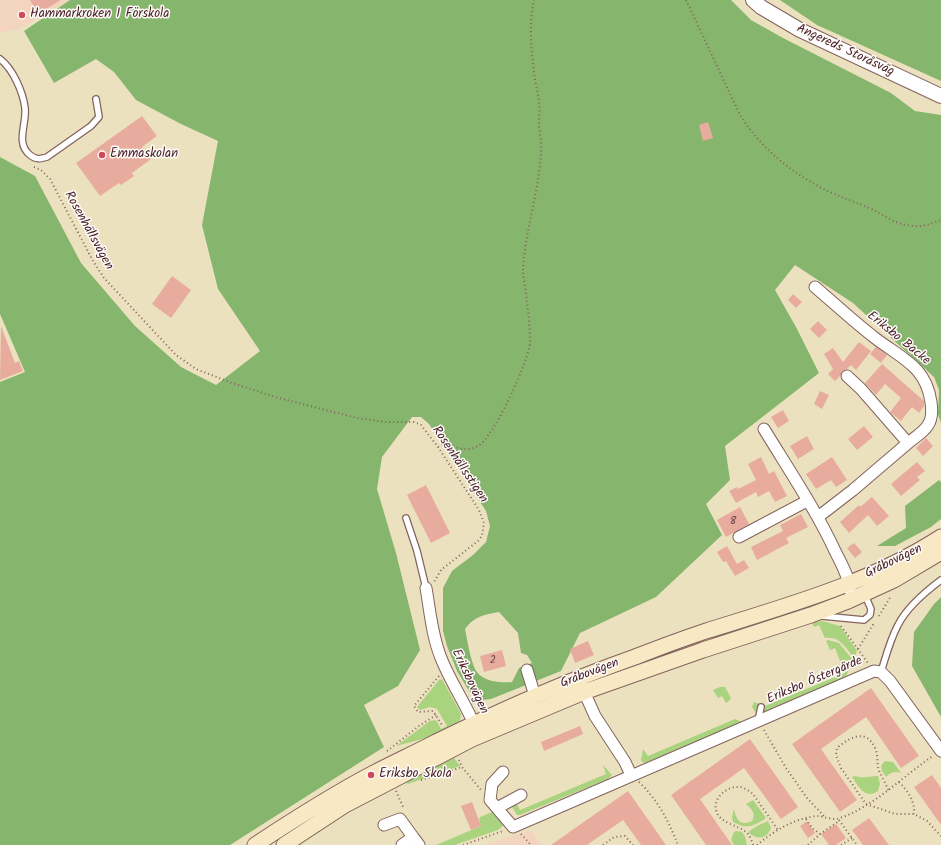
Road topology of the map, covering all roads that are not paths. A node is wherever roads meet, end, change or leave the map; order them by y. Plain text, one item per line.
1 (753, 0) edge
2 (0, 59) edge
3 (941, 96) edge
4 (96, 99) dead end
5 (815, 287) dead end
6 (847, 376) dead end
7 (764, 429) dead end
8 (908, 443) junction
9 (807, 501) junction
10 (818, 517) junction
11 (406, 518) dead end
12 (740, 537) dead end
13 (941, 537) edge
14 (941, 552) edge
15 (941, 580) edge
16 (426, 588) joint
17 (857, 588) junction
18 (811, 615) junction
19 (527, 670) dead end
20 (877, 672) junction
21 (578, 678) junction
22 (584, 692) junction
23 (535, 696) junction
24 (761, 707) dead end
25 (758, 721) junction
26 (474, 724) junction
27 (472, 740) junction
28 (941, 751) edge
29 (503, 772) dead end
30 (631, 775) junction
31 (521, 796) dead end
32 (493, 804) junction
33 (384, 825) dead end
34 (416, 841) edge
35 (255, 845) edge
36 (284, 845) edge
37 (402, 845) edge

1 - 3 street, Angereds Storåsväg
2 - 4 lane
5 - 8 street, Eriksbo Backe
6 - 8 street
7 - 9 street
8 - 10 street, Eriksbo Backe
9 - 10 street
9 - 12 street
10 - 17 street
11 - 16 lane
13 - 17 main road, Gråbovägen
14 - 17 main road, Gråbovägen
15 - 20 lane
16 - 26 street, Eriksbovägen
17 - 18 main road, Gråbovägen
17 - 18 lane
17 - 21 main road, Gråbovägen
18 - 22 main road, Gråbovägen
19 - 23 street
20 - 25 street, Eriksbo Östergärde
20 - 28 street, Eriksbo Östergärde
21 - 22 street
21 - 23 main road, Gråbovägen
22 - 27 main road, Gråbovägen
22 - 30 street
23 - 26 main road, Gråbovägen
24 - 25 lane
25 - 30 street, Eriksbo Östergärde
26 - 27 street, Eriksbovägen
26 - 35 main road, Gråbovägen
27 - 36 main road, Gråbovägen
29 - 32 street
30 - 32 street, Eriksbo Östergärde
31 - 32 street
33 - 34 street
34 - 37 street

